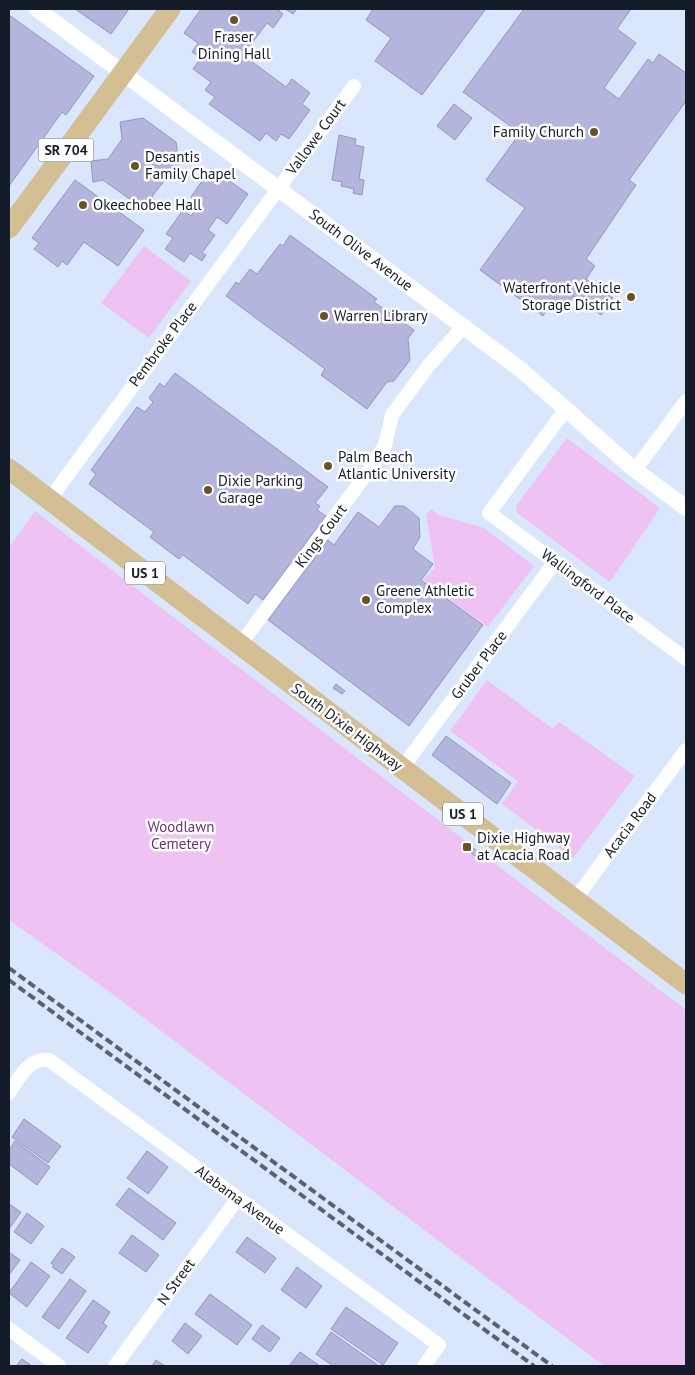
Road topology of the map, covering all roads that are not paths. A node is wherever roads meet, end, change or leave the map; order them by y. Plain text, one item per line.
1 (37, 9) edge
2 (170, 9) edge
3 (124, 72) junction
4 (354, 86) dead end
5 (278, 188) junction
6 (9, 228) edge
7 (464, 326) junction
8 (686, 401) edge
9 (566, 410) junction
10 (9, 469) edge
11 (635, 470) junction
12 (49, 500) junction
13 (686, 508) edge
14 (555, 562) junction
15 (240, 645) junction
16 (686, 659) edge
17 (686, 750) edge
18 (402, 768) junction
19 (575, 899) junction
20 (686, 984) edge
21 (9, 1093) edge
22 (238, 1198) junction
23 (9, 1329) edge
24 (59, 1366) edge
25 (115, 1366) edge
26 (424, 1366) edge

1 - 3 street, South Olive Avenue
2 - 3 main road, SR 704
3 - 5 street, South Olive Avenue
3 - 6 main road, SR 704
4 - 5 street, Vallowe Court
5 - 7 street, South Olive Avenue
5 - 12 street, Pembroke Place
7 - 9 street, South Olive Avenue
7 - 15 street, Kings Court
8 - 11 street
9 - 11 street, South Olive Avenue
9 - 14 street, Wallingford Place
10 - 12 main road, South Dixie Highway / US 1
11 - 13 street, South Olive Avenue
12 - 15 main road, South Dixie Highway / US 1
14 - 16 street, Wallingford Place
14 - 18 street, Gruber Place
15 - 18 main road, South Dixie Highway / US 1
17 - 19 street, Acacia Road
18 - 19 main road, South Dixie Highway / US 1
19 - 20 main road, South Dixie Highway / US 1
21 - 22 street, Alabama Avenue
22 - 25 street, N Street
22 - 26 street, Alabama Avenue
23 - 24 street

